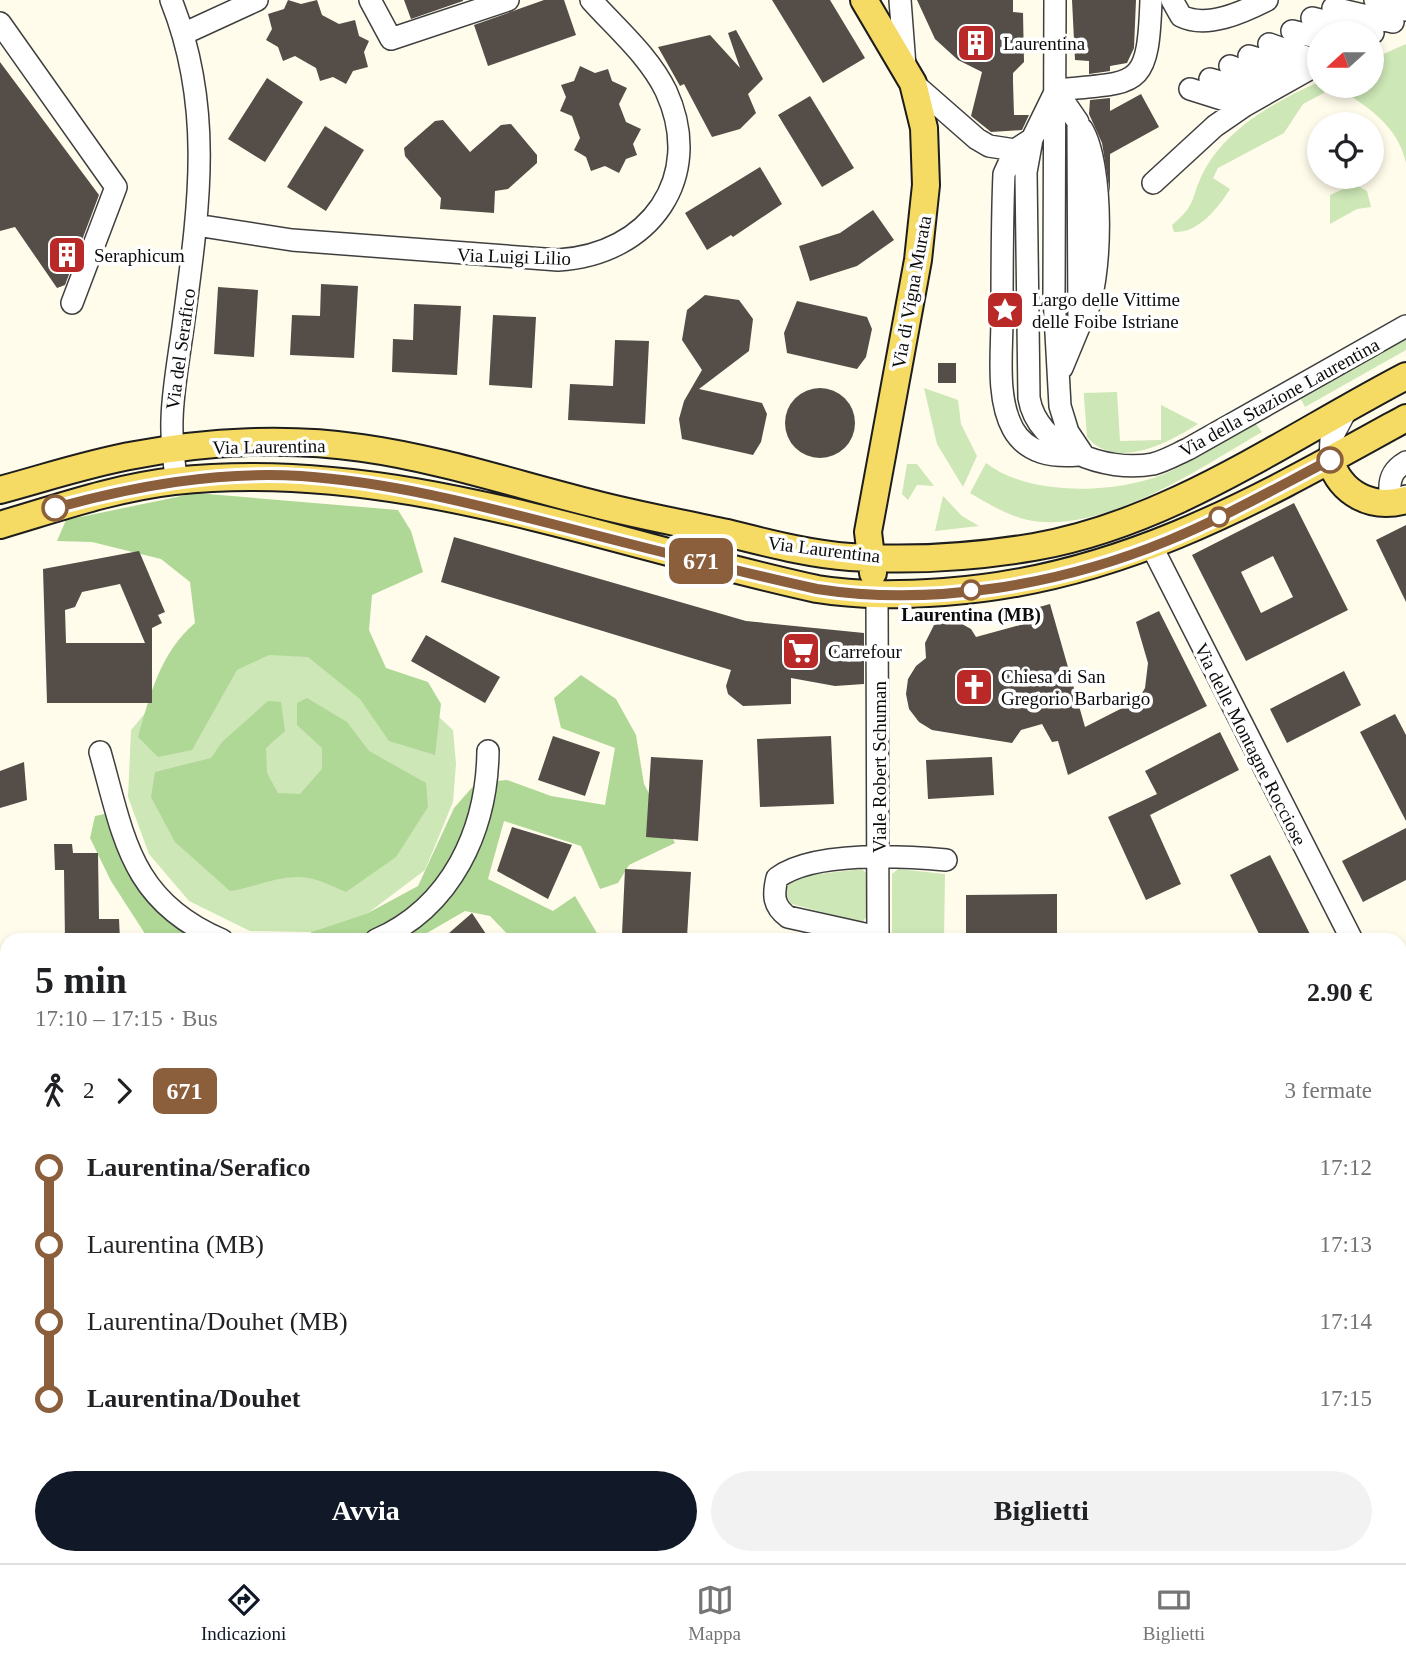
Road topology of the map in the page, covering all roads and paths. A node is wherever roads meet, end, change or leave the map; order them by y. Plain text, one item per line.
1 (171, 0) edge
2 (257, 0) edge
3 (370, 0) edge
4 (508, 0) edge
5 (591, 0) edge
6 (864, 0) edge
7 (900, 0) edge
8 (1151, 0) edge
9 (1171, 0) edge
10 (1267, 0) edge
11 (1375, 0) edge
12 (1057, 2) edge
13 (1333, 8) dead end
14 (1402, 16) edge
15 (0, 23) edge
16 (1384, 27) edge
17 (1307, 29) edge
18 (1292, 31) dead end
19 (183, 34) junction
20 (1269, 44) dead end
21 (1307, 63) edge
22 (1307, 66) edge
23 (1307, 70) edge
24 (909, 75) junction
25 (1210, 79) dead end
26 (1191, 89) dead end
27 (1056, 90) junction
28 (1272, 90) junction
29 (1244, 106) junction
30 (1023, 145) junction
31 (1153, 183) dead end
32 (196, 225) junction
33 (72, 303) dead end
34 (1406, 326) edge
35 (1059, 373) junction
36 (1406, 376) edge
37 (1349, 405) junction
38 (1406, 418) edge
39 (171, 449) junction
40 (1084, 455) junction
41 (1330, 460) junction
42 (1406, 462) edge
43 (177, 481) junction
44 (0, 491) edge
45 (1404, 499) edge
46 (0, 524) edge
47 (1152, 547) junction
48 (870, 558) junction
49 (877, 595) junction
50 (488, 751) dead end
51 (100, 752) dead end
52 (878, 859) junction
53 (946, 860) dead end
54 (209, 933) edge
55 (388, 933) edge
56 (855, 933) edge
57 (878, 933) edge
58 (1348, 933) edge

1 - 19 street, Via del Serafico
2 - 19 street
3 - 4 street
5 - 32 street, Via Luigi Lilio
6 - 24 main road, Via di Vigna Murata
7 - 24 street
8 - 27 street
9 - 10 street
11 - 14 street
12 - 27 street
13 - 14 street
14 - 16 street
15 - 33 street
17 - 18 street
19 - 32 street, Via del Serafico
20 - 21 street
22 - 28 street
23 - 28 street
24 - 30 street
24 - 48 main road, Via di Vigna Murata
25 - 28 street
26 - 29 street
27 - 30 street
27 - 35 street
27 - 35 street
28 - 29 street
29 - 31 street
30 - 40 street
32 - 39 street, Via del Serafico
34 - 40 street, Via della Stazione Laurentina
35 - 40 street
36 - 37 main road, Via Laurentina
37 - 41 street
37 - 48 main road, Via Laurentina
38 - 41 main road, Via Laurentina
39 - 43 street
39 - 44 main road, Via Laurentina
39 - 48 main road, Via Laurentina
41 - 45 main road
41 - 47 main road, Via Laurentina
42 - 45 street
43 - 46 main road, Via Laurentina
43 - 49 main road, Via Laurentina
47 - 49 main road, Via Laurentina
47 - 58 street, Via delle Montagne Rocciose
48 - 49 main road, Via di Vigna Murata
49 - 52 street, Viale Robert Schuman
50 - 55 street
51 - 54 street
52 - 53 street
52 - 56 street
52 - 57 street, Viale Robert Schuman

